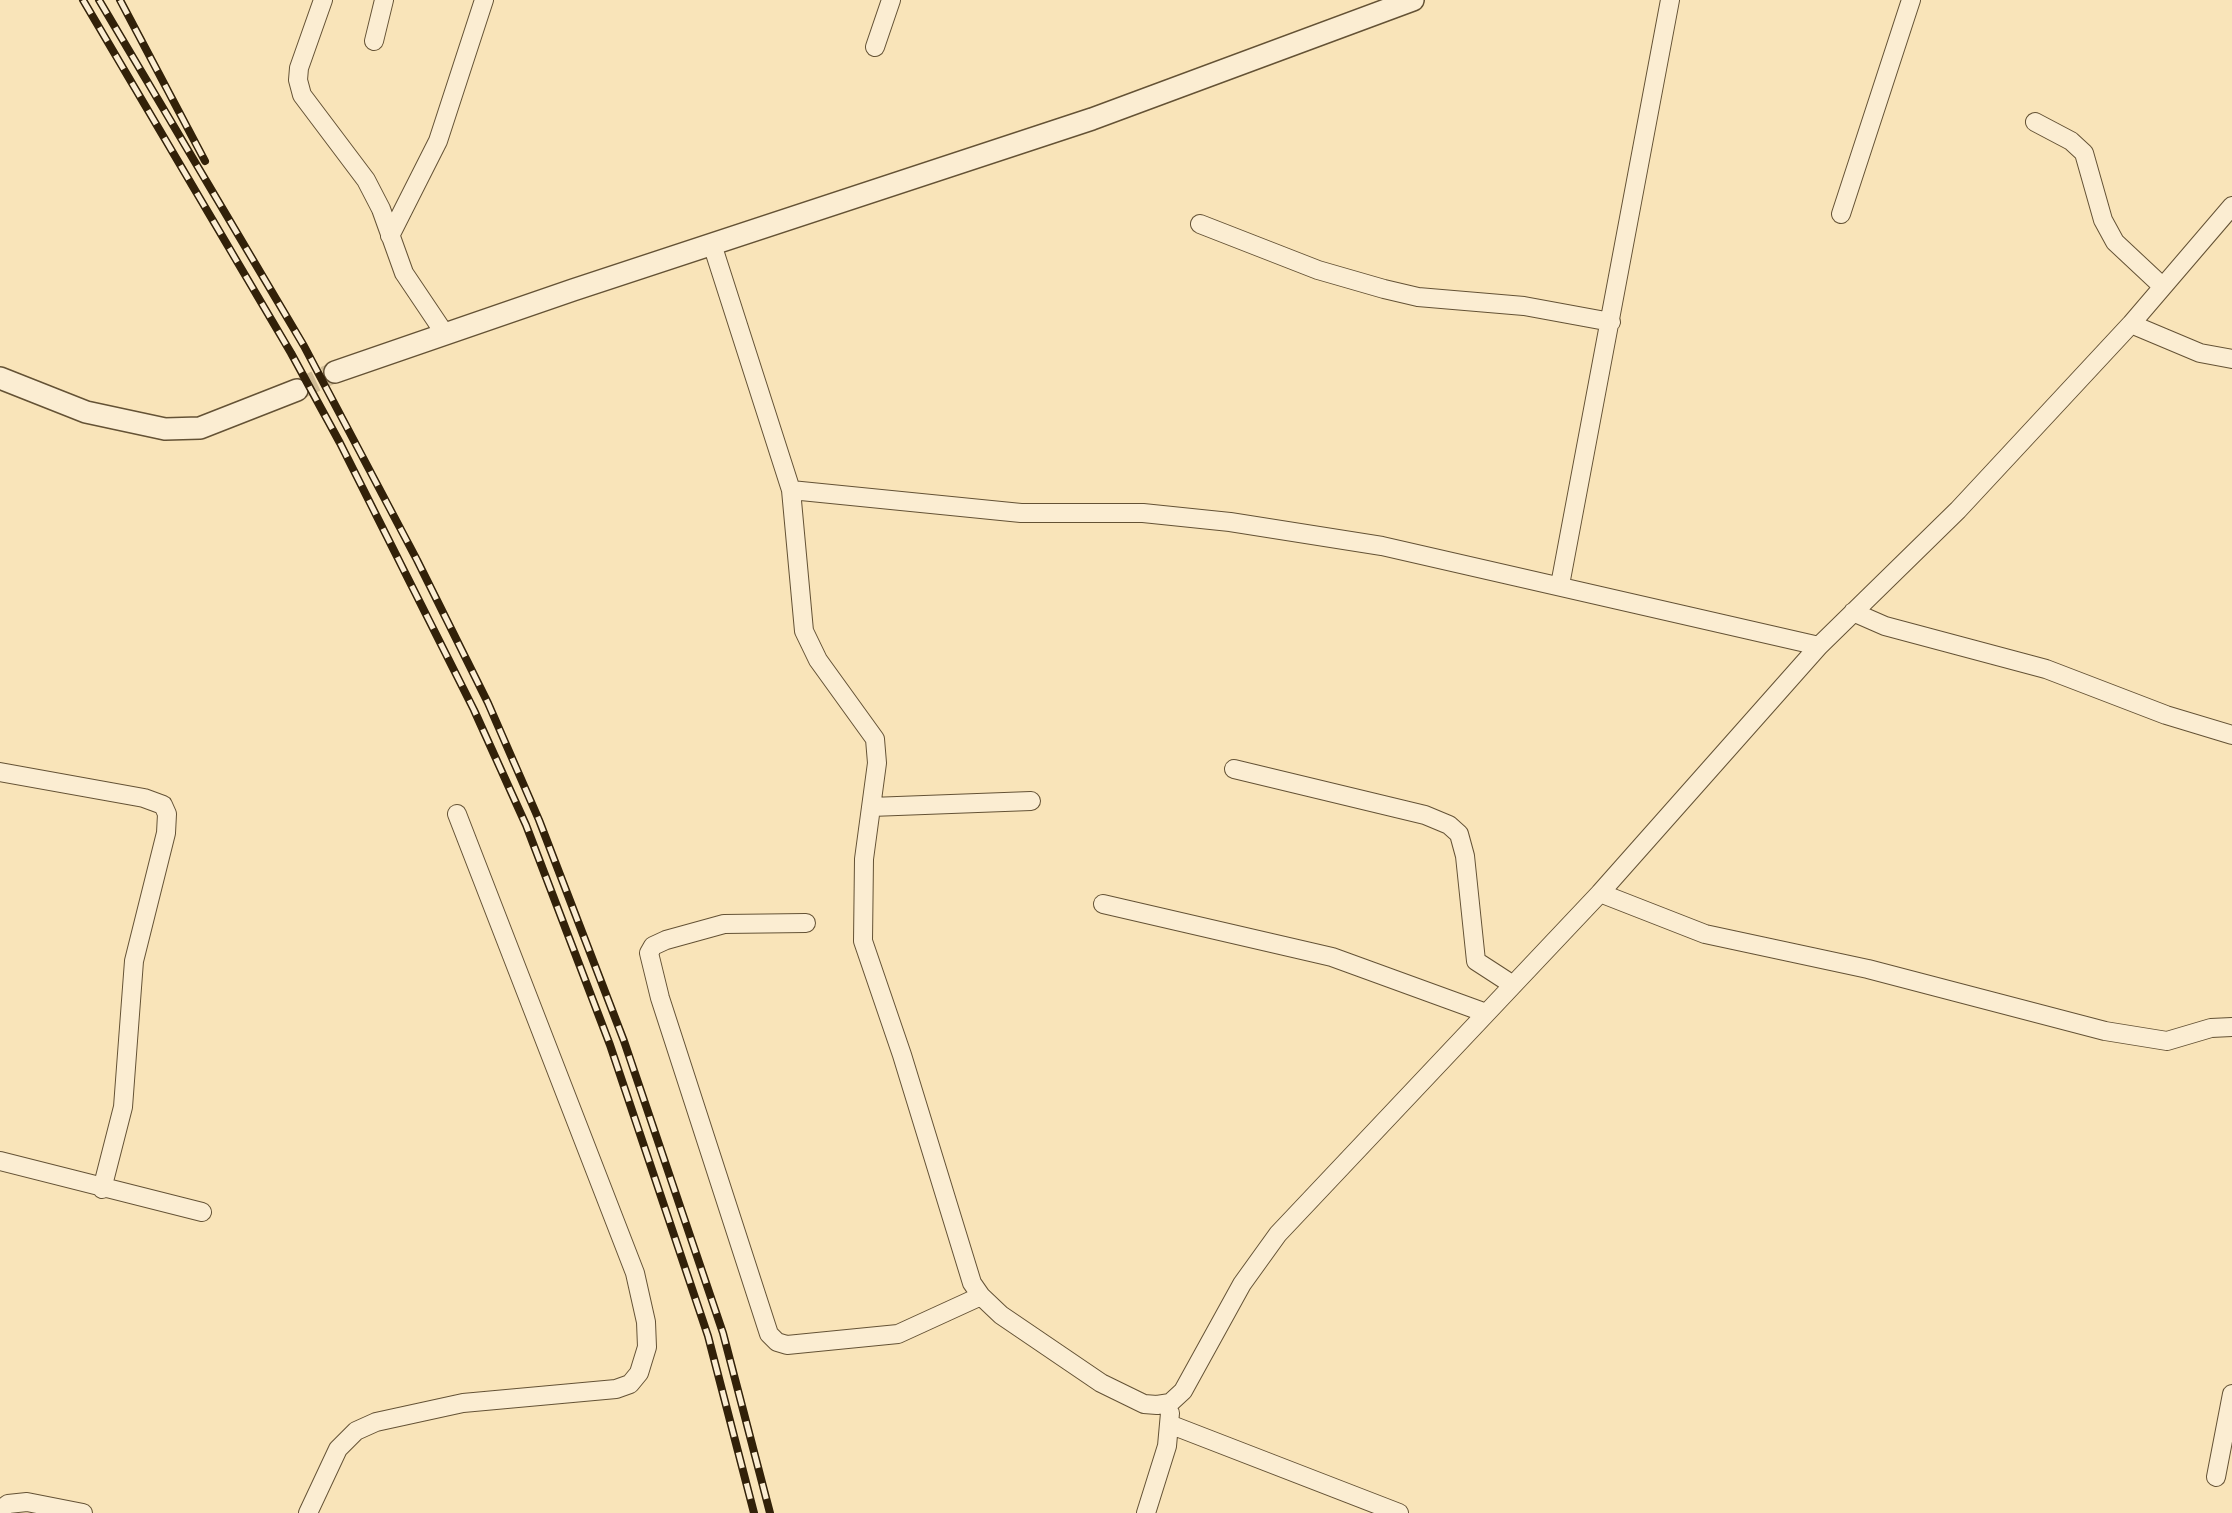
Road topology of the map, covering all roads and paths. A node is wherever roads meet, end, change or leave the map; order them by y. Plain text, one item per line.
1 (323, 0) edge
2 (384, 0) edge
3 (484, 0) edge
4 (891, 0) edge
5 (1413, 0) edge
6 (1670, 0) edge
7 (1911, 0) edge
8 (374, 41) dead end
9 (875, 47) dead end
10 (2035, 122) dead end
11 (2232, 206) edge
12 (1841, 214) dead end
13 (1200, 224) dead end
14 (390, 236) junction
15 (712, 244) junction
16 (2162, 286) junction
17 (1611, 322) junction
18 (2131, 324) junction
19 (445, 334) junction
20 (2232, 359) edge
21 (335, 372) tunnel mouth
22 (0, 378) edge
23 (296, 390) tunnel mouth
24 (791, 490) junction
25 (1560, 585) junction
26 (1853, 612) junction
27 (1819, 646) junction
28 (2232, 735) edge
29 (1234, 769) dead end
30 (0, 772) edge
31 (1031, 801) dead end
32 (871, 807) junction
33 (457, 814) dead end
34 (1600, 893) junction
35 (1104, 904) dead end
36 (806, 923) dead end
37 (1513, 985) junction
38 (1486, 1013) junction
39 (2232, 1027) edge
40 (0, 1161) edge
41 (102, 1189) junction
42 (202, 1212) dead end
43 (981, 1296) junction
44 (2232, 1394) edge
45 (1170, 1403) junction
46 (1169, 1424) junction
47 (2216, 1477) dead end
48 (1354, 1505) edge
49 (0, 1510) edge
50 (83, 1513) edge
51 (308, 1513) edge
52 (1146, 1513) edge
53 (1399, 1513) edge

1 - 14 street
2 - 8 street
3 - 14 street
4 - 9 street
5 - 15 street
6 - 17 street
7 - 12 street
10 - 16 street
11 - 16 street
13 - 17 street
14 - 19 street
15 - 19 street
15 - 24 street
16 - 18 street
17 - 25 street
18 - 20 street
18 - 26 street
19 - 21 street
22 - 23 street
24 - 25 street
24 - 32 street
25 - 27 street
26 - 27 street
26 - 28 street
27 - 34 street
29 - 37 street
30 - 41 street
31 - 32 street
32 - 43 street
33 - 51 street
34 - 37 street
34 - 39 street
35 - 38 street
36 - 43 street
37 - 38 street
38 - 45 street
40 - 41 street
41 - 42 street
43 - 45 street
44 - 47 street
45 - 46 street
46 - 48 street
46 - 52 street
48 - 53 street
49 - 50 street

